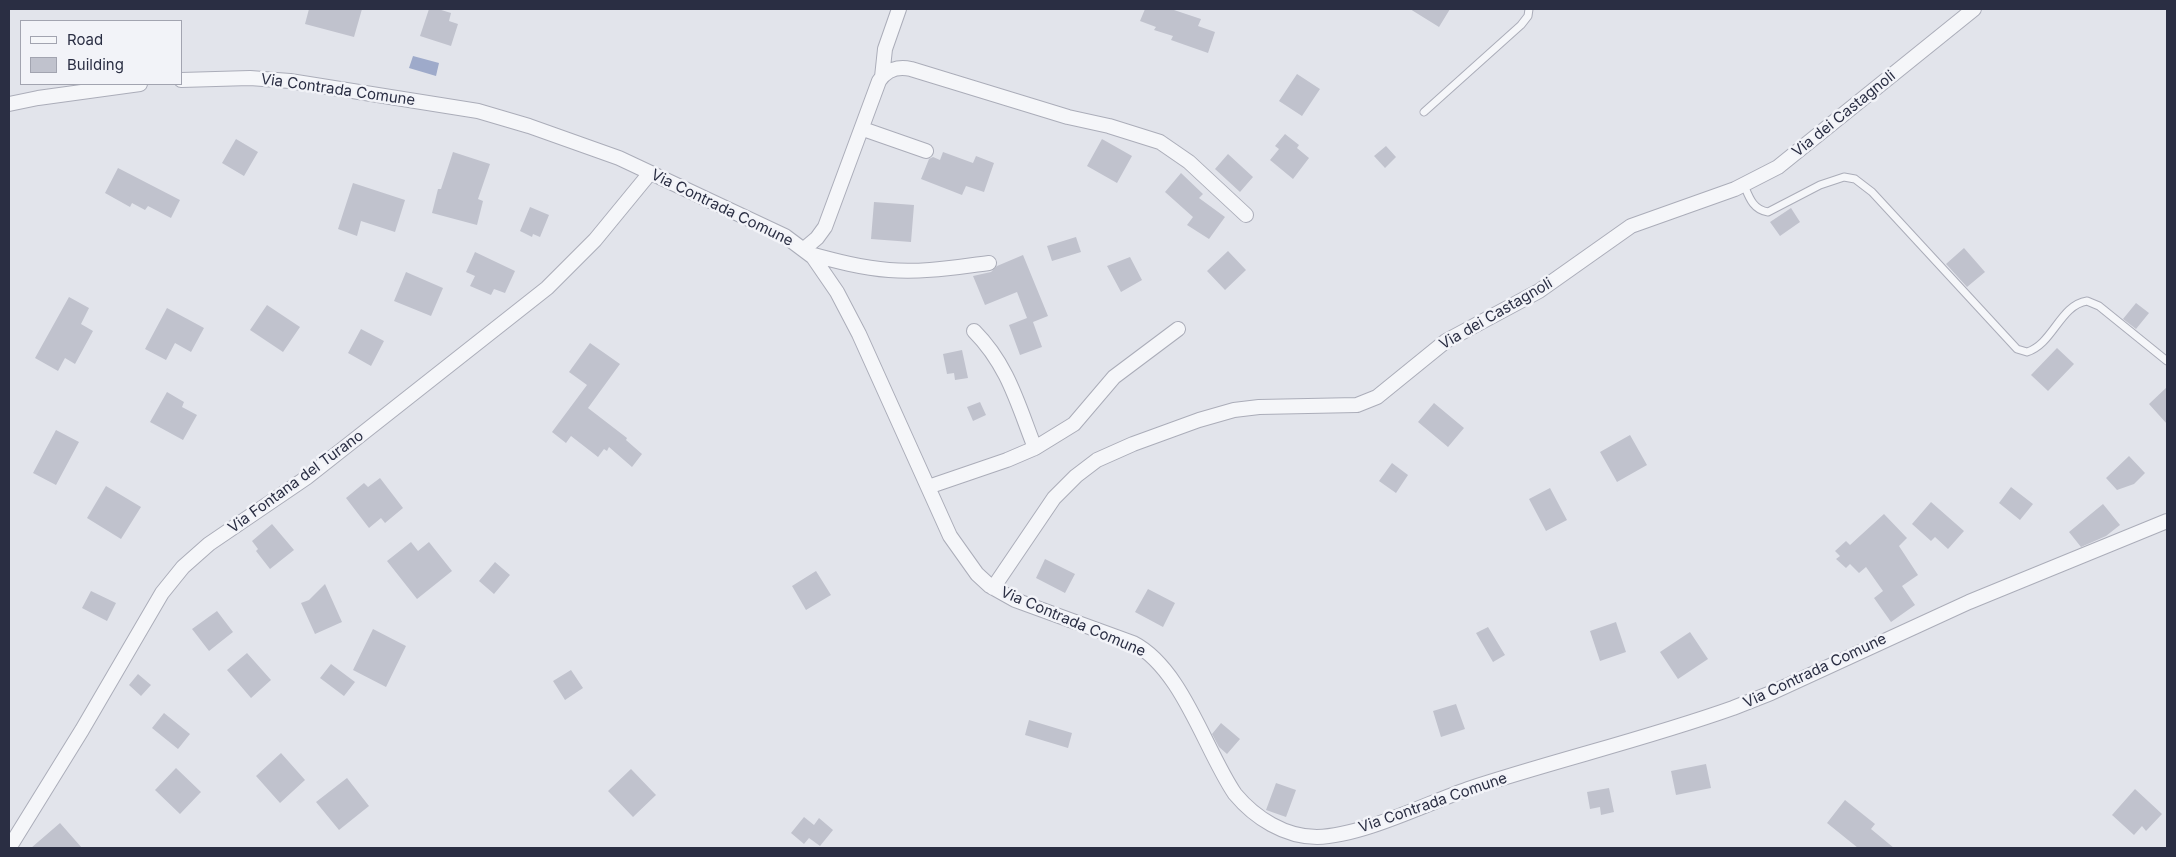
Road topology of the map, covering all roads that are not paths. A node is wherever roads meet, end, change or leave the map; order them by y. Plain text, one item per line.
1 (899, 9) edge
2 (1529, 9) edge
3 (1974, 9) edge
4 (882, 77) junction
5 (182, 80) edge
6 (133, 85) edge
7 (9, 104) edge
8 (1424, 112) dead end
9 (863, 129) junction
10 (926, 151) dead end
11 (650, 173) junction
12 (1744, 185) junction
13 (1246, 215) dead end
14 (807, 252) junction
15 (989, 263) dead end
16 (1178, 329) dead end
17 (974, 331) dead end
18 (2167, 361) edge
19 (1035, 448) junction
20 (928, 487) junction
21 (2167, 522) edge
22 (993, 588) junction
23 (10, 848) edge

1 - 4 street
2 - 8 lane
3 - 12 street, Via dei Castagnoli
4 - 9 street
4 - 13 street
5 - 11 street, Via Contrada Comune
6 - 7 street
9 - 10 street
9 - 14 street
11 - 14 street, Via Contrada Comune
11 - 23 street, Via Fontana del Turano
12 - 18 lane
12 - 22 street, Via dei Castagnoli
14 - 15 street
14 - 20 street, Via Contrada Comune
16 - 19 street
17 - 19 street
19 - 20 street
20 - 22 street, Via Contrada Comune
21 - 22 street, Via Contrada Comune

